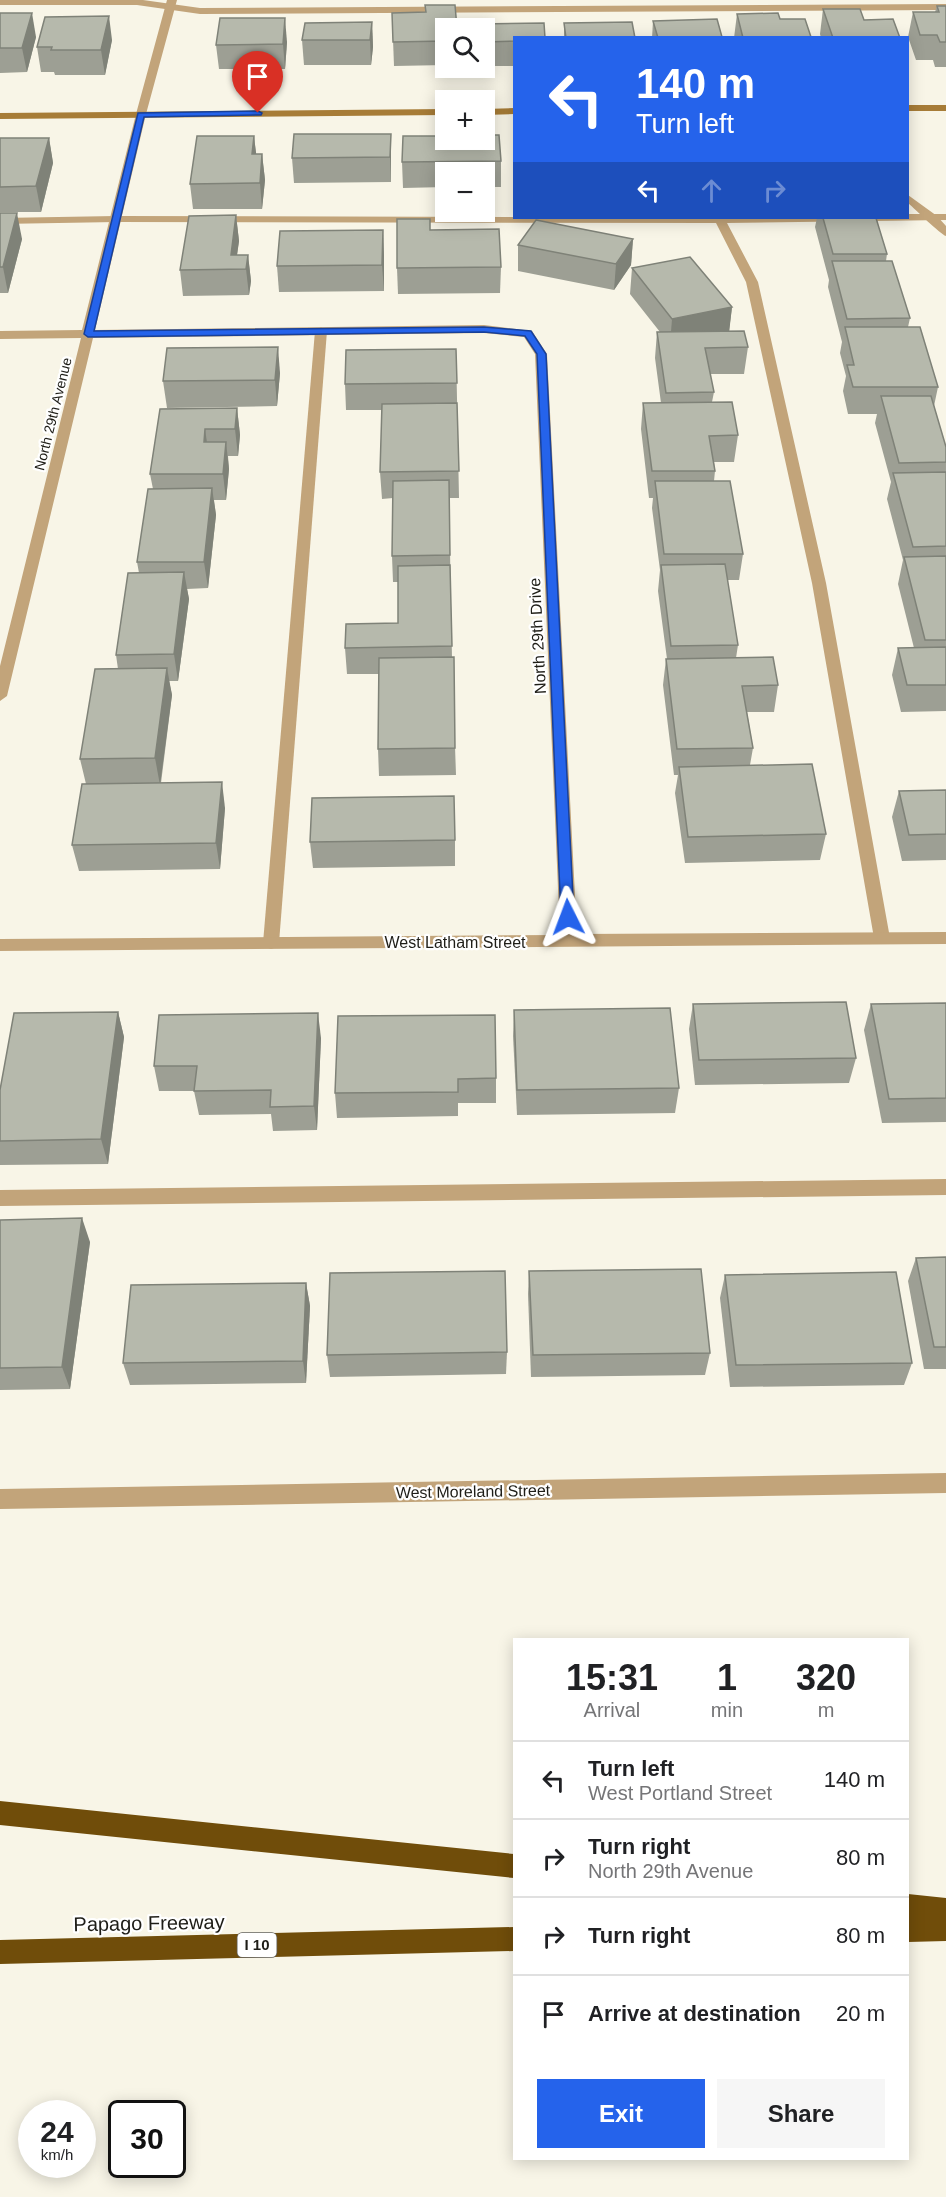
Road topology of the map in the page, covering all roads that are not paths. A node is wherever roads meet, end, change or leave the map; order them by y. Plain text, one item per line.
1 (0, 2) edge
2 (171, 3) edge
3 (946, 8) edge
4 (909, 108) edge
5 (946, 108) edge
6 (513, 111) edge
7 (435, 112) edge
8 (495, 112) edge
9 (141, 114) junction
10 (0, 116) edge
11 (909, 199) edge
12 (909, 218) edge
13 (933, 218) junction
14 (946, 218) edge
15 (116, 219) junction
16 (826, 219) edge
17 (720, 220) junction
18 (0, 221) edge
19 (946, 233) edge
20 (321, 331) junction
21 (88, 334) junction
22 (0, 335) edge
23 (0, 696) edge
24 (882, 938) junction
25 (946, 938) edge
26 (569, 940) junction
27 (271, 943) junction
28 (0, 945) edge
29 (946, 1187) edge
30 (0, 1197) edge
31 (946, 1483) edge
32 (0, 1499) edge
33 (0, 1813) edge
34 (513, 1866) edge
35 (909, 1906) edge
36 (946, 1910) edge
37 (946, 1929) edge
38 (909, 1930) edge
39 (513, 1939) edge
40 (0, 1952) edge

1 - 2 street
2 - 3 street
2 - 9 street, North 29th Avenue
4 - 5 street
6 - 8 street
7 - 9 street
9 - 10 street
9 - 15 street, North 29th Avenue
11 - 13 street
12 - 13 street
13 - 14 street
13 - 19 street
15 - 17 street
15 - 18 street
15 - 21 street, North 29th Avenue
16 - 17 street
17 - 24 street
20 - 21 street
20 - 26 street, North 29th Drive
20 - 27 street
21 - 22 street
21 - 23 street, North 29th Avenue
24 - 25 street, West Latham Street
24 - 26 street, West Latham Street
26 - 27 street, West Latham Street
27 - 28 street, West Latham Street
29 - 30 street
31 - 32 street, West Moreland Street
33 - 34 highway
35 - 36 highway
37 - 38 highway
39 - 40 highway, Papago Freeway / I 10

